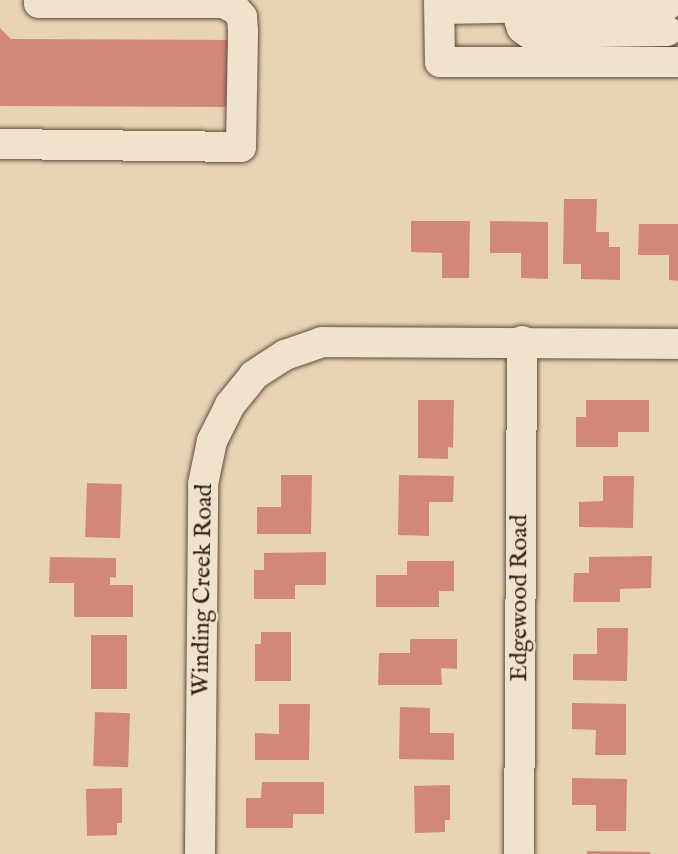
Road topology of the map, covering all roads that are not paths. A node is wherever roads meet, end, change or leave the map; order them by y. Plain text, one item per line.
1 (39, 0) edge
2 (99, 2) edge
3 (162, 2) edge
4 (223, 2) edge
5 (440, 4) edge
6 (667, 19) dead end
7 (678, 62) edge
8 (0, 144) edge
9 (522, 341) junction
10 (678, 344) edge
11 (200, 854) edge
12 (519, 854) edge

1 - 2 street
2 - 3 street
3 - 4 street
4 - 8 street
5 - 6 street
5 - 7 street
9 - 10 street, Winding Creek Road
9 - 11 street, Winding Creek Road
9 - 12 street, Edgewood Road

